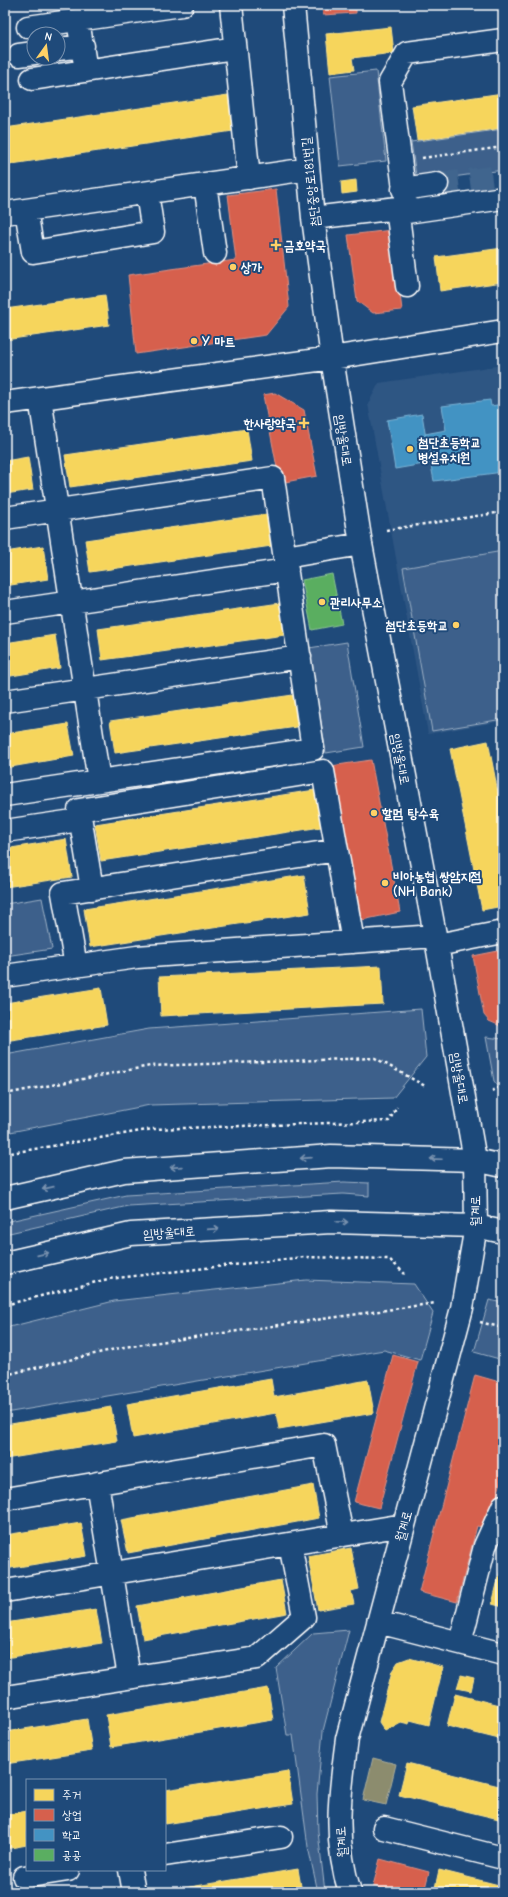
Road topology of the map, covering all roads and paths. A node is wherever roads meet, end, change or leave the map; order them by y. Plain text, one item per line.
1 (182, 5) edge
2 (231, 5) edge
3 (293, 5) edge
4 (78, 20) junction
5 (35, 26) edge
6 (503, 40) edge
7 (82, 46) junction
8 (235, 48) junction
9 (66, 49) edge
10 (86, 71) junction
11 (32, 79) dead end
12 (503, 147) edge
13 (421, 158) dead end
14 (308, 169) junction
15 (249, 178) junction
16 (205, 184) junction
17 (437, 184) tunnel mouth
18 (147, 193) junction
19 (503, 198) edge
20 (402, 201) junction
21 (26, 210) junction
22 (5, 214) edge
23 (313, 218) junction
24 (214, 253) dead end
25 (407, 286) dead end
26 (503, 331) edge
27 (332, 358) junction
28 (40, 398) junction
29 (5, 403) edge
30 (57, 510) junction
31 (503, 512) edge
32 (5, 518) edge
33 (386, 530) dead end
34 (361, 544) junction
35 (286, 564) junction
36 (71, 602) junction
37 (5, 612) edge
38 (300, 657) junction
39 (85, 689) junction
40 (5, 701) edge
41 (99, 781) junction
42 (5, 795) edge
43 (80, 820) junction
44 (5, 831) edge
45 (337, 850) junction
46 (92, 889) junction
47 (503, 932) edge
48 (436, 941) junction
49 (353, 942) junction
50 (76, 966) junction
51 (5, 976) edge
52 (425, 1086) dead end
53 (503, 1086) edge
54 (492, 1091) dead end
55 (5, 1094) edge
56 (397, 1107) dead end
57 (5, 1154) edge
58 (475, 1160) junction
59 (503, 1166) edge
60 (5, 1198) edge
61 (476, 1226) junction
62 (503, 1232) edge
63 (5, 1263) edge
64 (405, 1274) dead end
65 (436, 1303) dead end
66 (5, 1305) edge
67 (478, 1321) dead end
68 (503, 1328) edge
69 (5, 1375) edge
70 (97, 1483) junction
71 (5, 1499) edge
72 (503, 1506) edge
73 (404, 1525) junction
74 (342, 1535) junction
75 (290, 1544) junction
76 (112, 1573) junction
77 (5, 1591) edge
78 (378, 1622) junction
79 (460, 1643) junction
80 (503, 1654) edge
81 (129, 1677) junction
82 (5, 1697) edge
83 (384, 1828) dead end
84 (281, 1837) dead end
85 (166, 1855) edge
86 (503, 1858) edge
87 (62, 1871) edge
88 (130, 1871) edge
89 (24, 1877) dead end
90 (134, 1892) edge
91 (350, 1892) edge

1 - 4 street
2 - 8 street
3 - 14 street, 첨단중앙로181번길
4 - 5 street
4 - 7 street
6 - 20 street
7 - 9 street
7 - 10 street
8 - 10 street
8 - 15 street
10 - 11 street
12 - 13 path
14 - 15 street
14 - 23 street, 첨단중앙로181번길
15 - 16 street
16 - 18 street
16 - 24 street
17 - 20 street
18 - 21 street
18 - 21 street
19 - 20 street
20 - 23 street
20 - 25 street
21 - 22 street
23 - 27 street, 첨단중앙로181번길
26 - 27 street
27 - 28 street
27 - 34 street, 임방울대로
28 - 29 street
28 - 30 street
30 - 32 street
30 - 35 street
30 - 36 street
31 - 33 path
34 - 35 street
34 - 48 street, 임방울대로
35 - 36 street
35 - 38 street
36 - 37 street
36 - 39 street
38 - 39 street
38 - 41 street
39 - 40 street
39 - 41 street
41 - 42 street
43 - 44 street
43 - 45 street
43 - 46 street
45 - 46 street
45 - 49 street
46 - 50 street
47 - 48 street
48 - 49 street
48 - 58 street, 임방울대로
49 - 50 street
50 - 51 street
52 - 55 path
53 - 54 path
56 - 57 path
58 - 59 street
58 -> 60 street
58 - 61 street, 월계로
61 - 62 street, 임방울대로
63 -> 61 street, 임방울대로
61 - 73 street, 월계로
64 - 66 path
65 - 69 path
67 - 68 path
70 - 71 street
70 - 74 street
70 - 76 street
72 - 79 street
73 - 74 street
73 - 78 street, 월계로
74 - 75 street
75 - 76 street
75 - 81 street
76 - 77 street
76 - 81 street
78 - 79 street
78 - 91 street, 월계로
79 - 80 street
81 - 82 street
83 - 86 street
84 - 85 street
87 - 89 street
88 - 90 street

